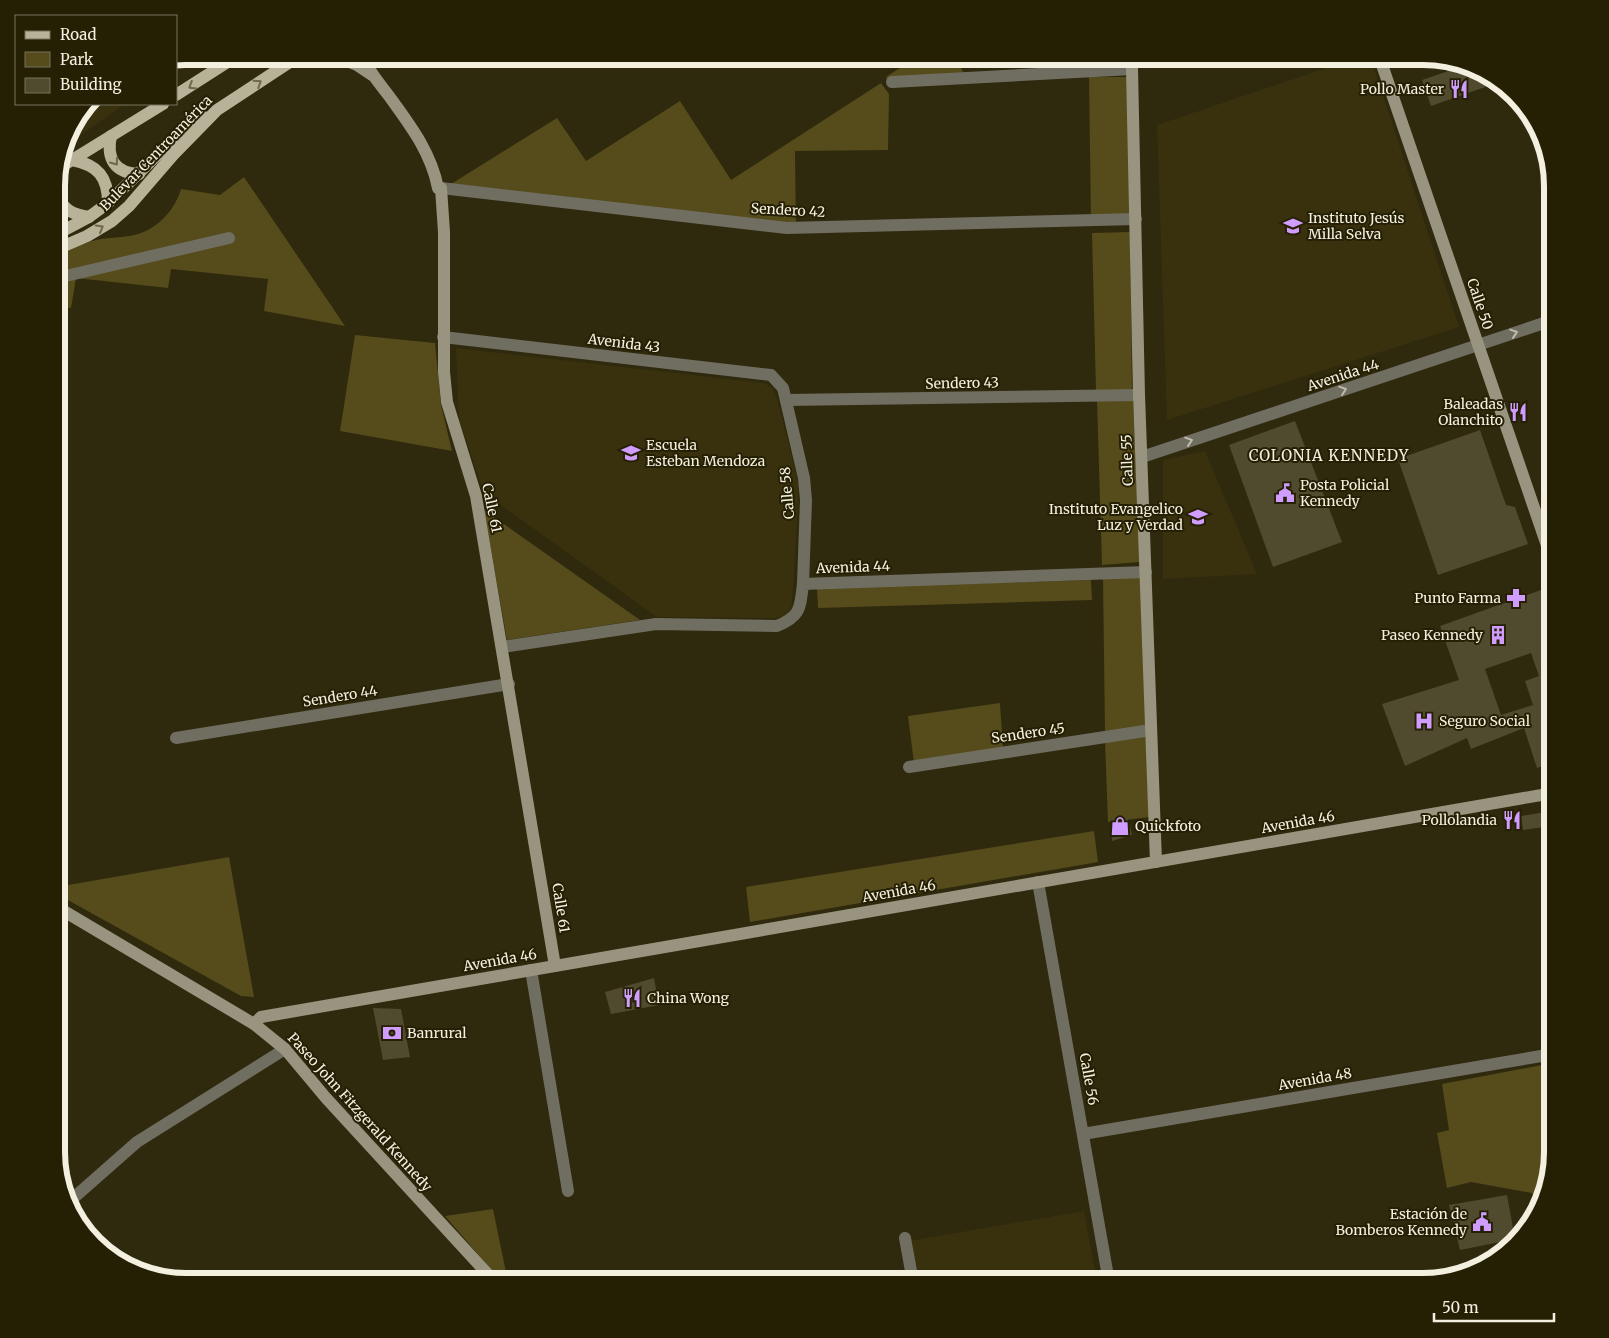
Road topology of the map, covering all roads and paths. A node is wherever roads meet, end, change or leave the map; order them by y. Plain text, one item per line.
1 (223, 65) edge
2 (285, 65) edge
3 (357, 65) edge
4 (368, 65) edge
5 (1131, 65) edge
6 (1381, 65) edge
7 (1132, 70) junction
8 (374, 76) junction
9 (892, 82) dead end
10 (178, 94) edge
11 (161, 105) edge
12 (217, 110) junction
13 (111, 136) junction
14 (67, 162) edge
15 (67, 164) edge
16 (139, 174) junction
17 (441, 188) junction
18 (108, 204) junction
19 (65, 208) edge
20 (89, 217) junction
21 (1136, 219) junction
22 (65, 229) edge
23 (229, 238) dead end
24 (65, 245) edge
25 (65, 276) edge
26 (1544, 323) edge
27 (443, 337) junction
28 (1478, 345) junction
29 (1139, 395) junction
30 (786, 400) junction
31 (1142, 457) junction
32 (1544, 537) edge
33 (1146, 572) junction
34 (803, 584) junction
35 (502, 646) junction
36 (509, 684) junction
37 (1151, 730) junction
38 (176, 738) dead end
39 (909, 767) dead end
40 (1544, 795) edge
41 (1156, 862) junction
42 (1038, 882) junction
43 (65, 913) edge
44 (555, 966) junction
45 (531, 970) junction
46 (254, 1024) junction
47 (285, 1049) junction
48 (1544, 1056) edge
49 (1083, 1134) junction
50 (568, 1191) dead end
51 (74, 1198) edge
52 (905, 1238) dead end
53 (487, 1273) edge
54 (911, 1273) edge
55 (1107, 1273) edge

1 -> 10 main road, Bulevar Centroamérica
12 -> 2 main road, Bulevar Centroamérica
3 - 8 street, Calle 61
4 - 8 street, Calle 61
5 - 7 street, Calle 55
6 - 28 street, Calle 50
7 - 9 street
7 - 21 street, Calle 55
8 - 17 street, Calle 61
11 - 13 main road
12 - 16 main road
24 -> 12 main road, Bulevar Centroamérica
13 - 14 main road
13 -> 16 main road
15 - 18 main road
16 - 18 main road
17 - 21 street, Sendero 42
17 - 27 street, Calle 61
18 - 20 main road
19 - 20 main road
20 - 22 main road
21 - 29 street, Calle 55
23 - 25 street
28 -> 26 street, Avenida 44
27 - 30 street, Avenida 43
27 - 35 street, Calle 61
31 -> 28 street, Avenida 44
28 - 32 street, Calle 50
29 - 30 street, Sendero 43
29 - 31 street, Calle 55
30 - 34 street, Calle 58
31 - 33 street, Calle 55
33 - 34 street, Avenida 44
33 - 37 street, Calle 55
34 - 35 street, Avenida 44
35 - 36 street, Calle 61
36 - 38 street, Sendero 44
36 - 44 street, Calle 61
37 - 39 street, Sendero 45
37 - 41 street, Calle 55
40 - 41 street, Avenida 46
41 - 42 street, Avenida 46
42 - 44 street, Avenida 46
42 - 49 street, Calle 56
43 - 46 street, Paseo John Fitzgerald Kennedy
44 - 45 street, Avenida 46
45 - 46 street, Avenida 46
45 - 50 street
46 - 47 street, Paseo John Fitzgerald Kennedy
47 - 51 street
47 - 53 street, Paseo John Fitzgerald Kennedy
48 - 49 street, Avenida 48
49 - 55 street, Calle 56
52 - 54 street

